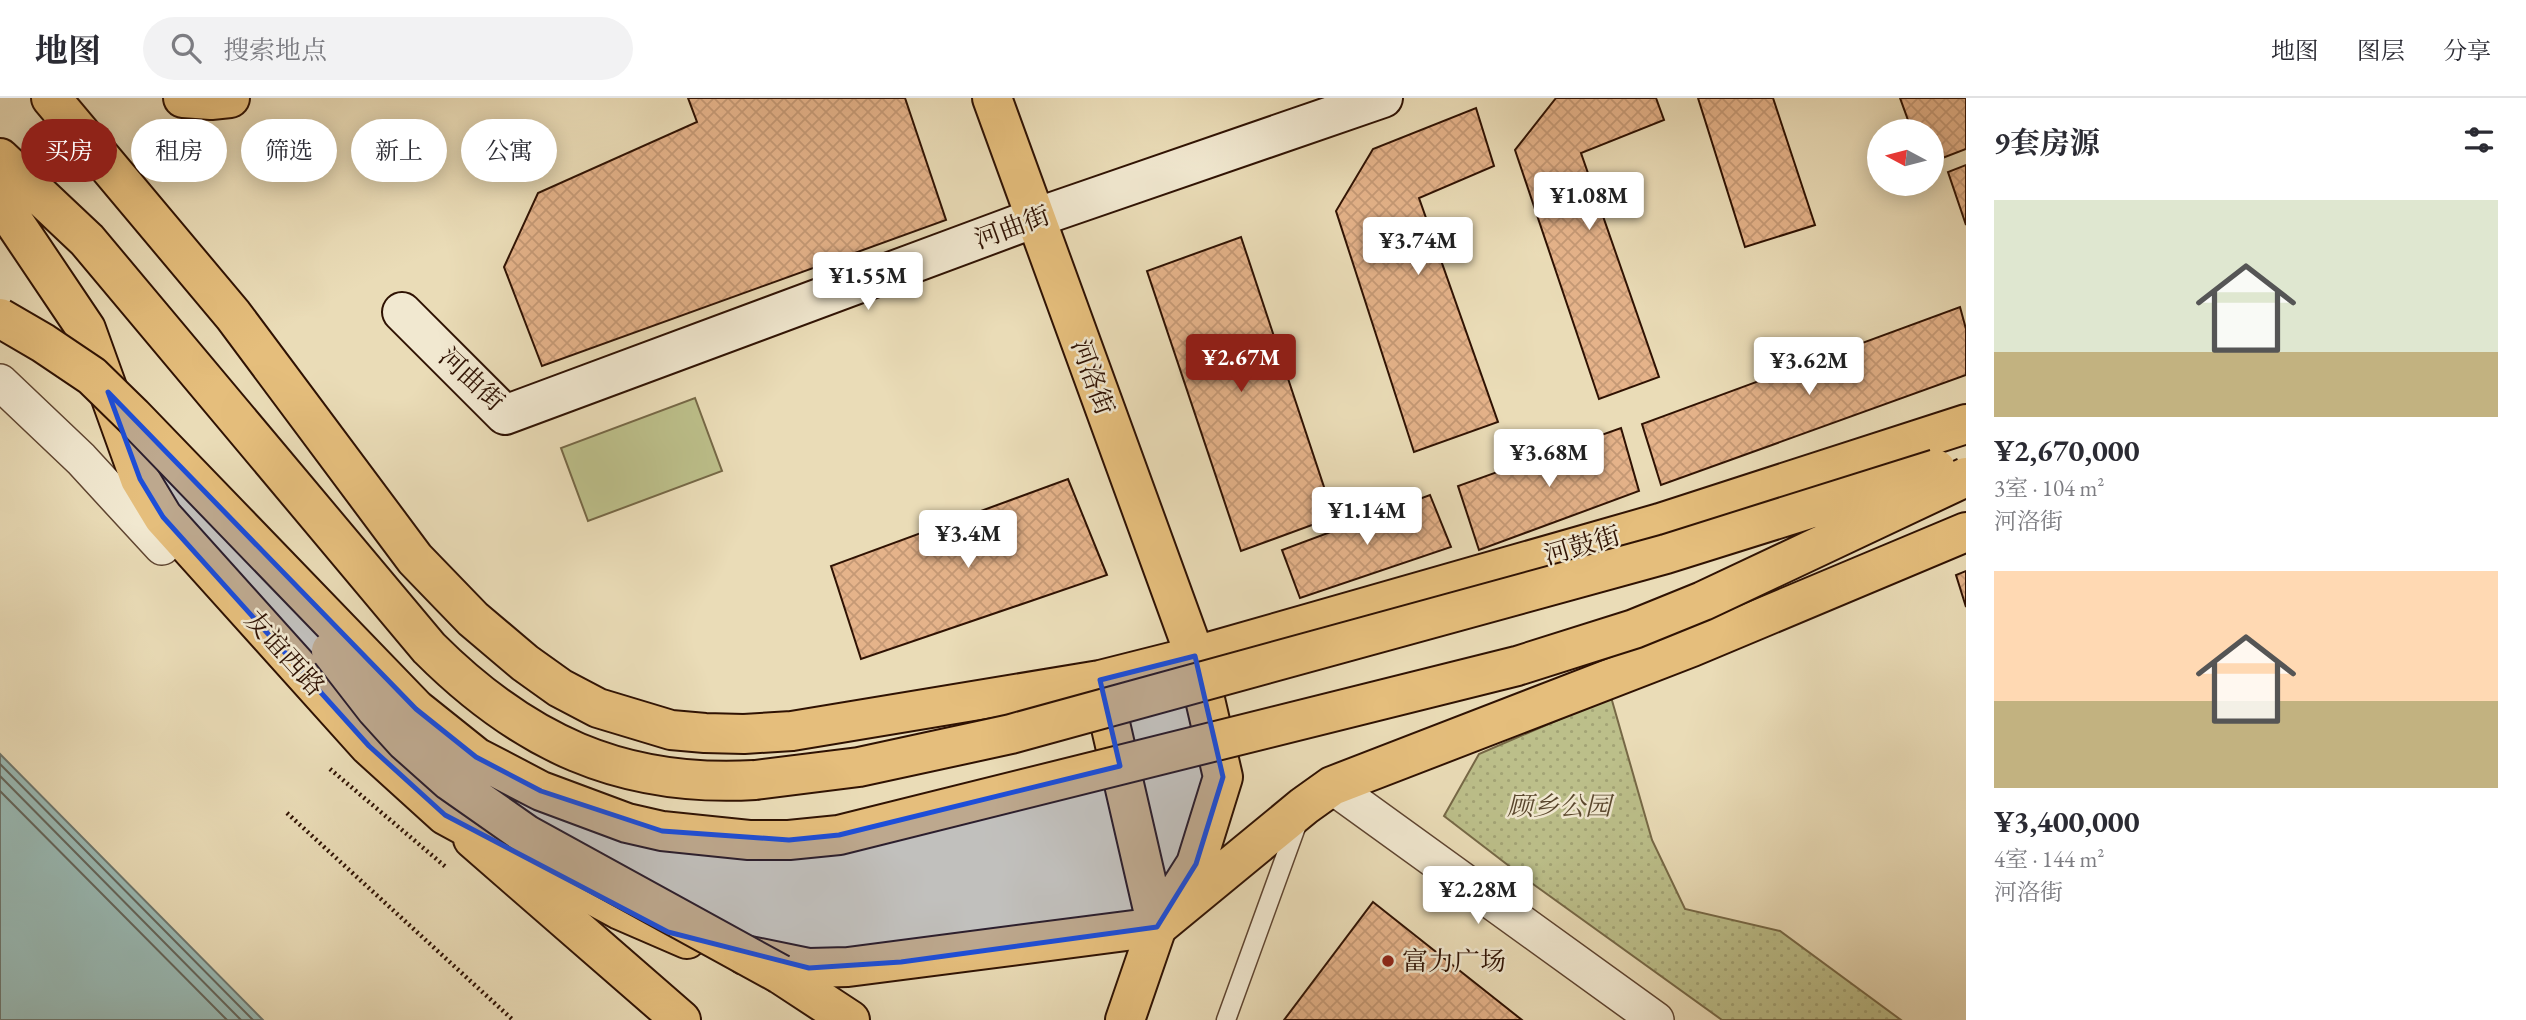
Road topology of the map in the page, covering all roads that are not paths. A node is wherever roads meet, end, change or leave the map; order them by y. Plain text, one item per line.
1 (51, 98) edge
2 (183, 98) edge
3 (230, 98) edge
4 (992, 98) edge
5 (1382, 98) edge
6 (0, 158) edge
7 (0, 201) edge
8 (1035, 218) junction
9 (402, 312) dead end
10 (0, 318) edge
11 (0, 382) edge
12 (1966, 424) edge
13 (1966, 460) edge
14 (1966, 477) edge
15 (202, 487) junction
16 (1966, 532) edge
17 (162, 547) dead end
18 (1195, 656) junction
19 (1100, 680) junction
20 (1318, 796) junction
21 (445, 815) junction
22 (1157, 928) junction
23 (681, 1020) edge
24 (850, 1020) edge
25 (1125, 1020) edge
26 (1226, 1020) edge
27 (1656, 1020) edge

1 - 19 main road, 河鼓街
2 - 3 main road
4 - 8 main road, 河洛街
5 - 8 street, 河曲街
6 - 13 main road, bridge
7 - 21 main road, 友谊西路
8 - 9 street, 河曲街
8 - 18 main road, 河洛街
10 - 15 main road, bridge
11 - 17 street
12 - 18 main road, 河鼓街
14 - 15 main road, bridge
15 - 24 main road, bridge
16 - 20 main road
18 - 19 main road, 河鼓街
18 - 22 main road, 河洛街
19 - 22 main road
20 - 22 main road
20 - 26 lane
20 - 27 street
21 - 22 main road
21 - 23 main road, 友谊西路
22 - 25 main road

